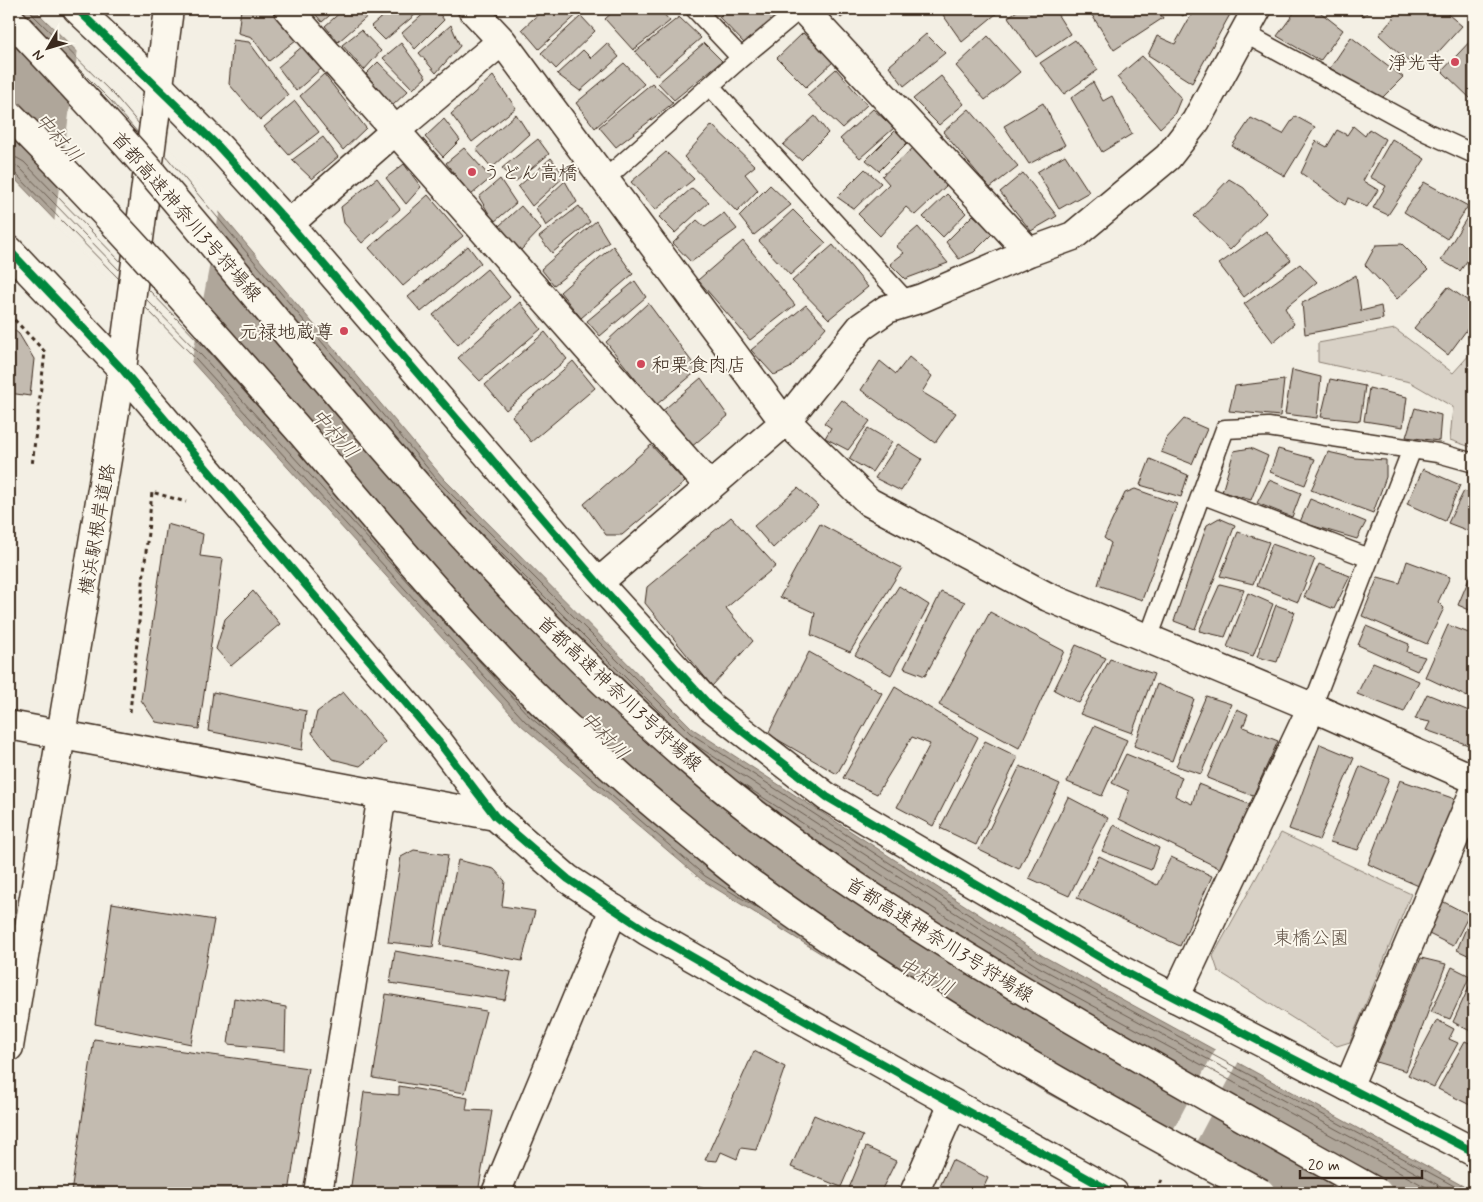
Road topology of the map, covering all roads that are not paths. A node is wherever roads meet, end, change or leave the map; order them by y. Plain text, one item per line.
1 (77, 9) edge
2 (169, 9) edge
3 (288, 9) edge
4 (472, 9) edge
5 (696, 9) edge
6 (802, 9) edge
7 (1257, 9) edge
8 (9, 18) edge
9 (1244, 33) junction
10 (502, 41) junction
11 (741, 58) junction
12 (158, 86) junction
13 (710, 86) junction
14 (9, 114) edge
15 (396, 130) junction
16 (1474, 154) edge
17 (605, 179) junction
18 (289, 224) junction
19 (9, 250) edge
20 (1028, 252) junction
21 (908, 303) junction
22 (122, 369) junction
23 (786, 421) junction
24 (1412, 449) junction
25 (1474, 464) edge
26 (710, 487) junction
27 (1201, 494) junction
28 (1369, 558) junction
29 (598, 583) junction
30 (1148, 639) junction
31 (1312, 707) junction
32 (9, 725) edge
33 (61, 736) junction
34 (1474, 779) edge
35 (1474, 792) edge
36 (382, 795) junction
37 (495, 816) junction
38 (614, 910) junction
39 (1175, 998) junction
40 (9, 1047) edge
41 (1348, 1087) junction
42 (953, 1104) junction
43 (1474, 1152) edge
44 (318, 1193) edge
45 (496, 1193) edge
46 (914, 1193) edge
47 (1114, 1193) edge
48 (1261, 1193) edge
49 (1378, 1193) edge

1 - 12 main road
2 - 12 main road, 横浜駅根岸道路
3 - 15 main road
4 - 10 main road
5 - 11 lane
6 - 11 lane
6 - 20 main road
7 - 9 main road
8 - 49 main road, 首都高速神奈川3号狩場線, bridge
9 - 16 lane
9 - 20 main road
10 - 15 main road
10 - 17 main road
11 - 13 lane
12 - 18 main road
12 - 22 main road, 横浜駅根岸道路, bridge
13 - 17 lane
13 - 21 lane
14 - 48 main road, bridge
15 - 18 main road
15 - 26 main road
17 - 23 main road
18 - 29 main road
19 - 22 main road
20 - 21 main road
21 - 23 main road
22 - 33 main road, 横浜駅根岸道路
22 - 37 main road
23 - 26 main road
23 - 30 main road
24 - 25 lane
24 - 27 lane
24 - 28 lane
26 - 29 main road
27 - 28 lane
27 - 30 lane
28 - 31 lane
29 - 39 main road
30 - 31 main road
31 - 34 main road
31 - 39 main road
32 - 33 main road
33 - 36 main road
33 - 40 main road, 横浜駅根岸道路
35 - 41 main road
36 - 37 main road
36 - 44 main road
37 - 38 main road
38 - 42 main road
38 - 45 main road
39 - 41 main road
41 - 43 main road
42 - 46 main road
42 - 47 main road

